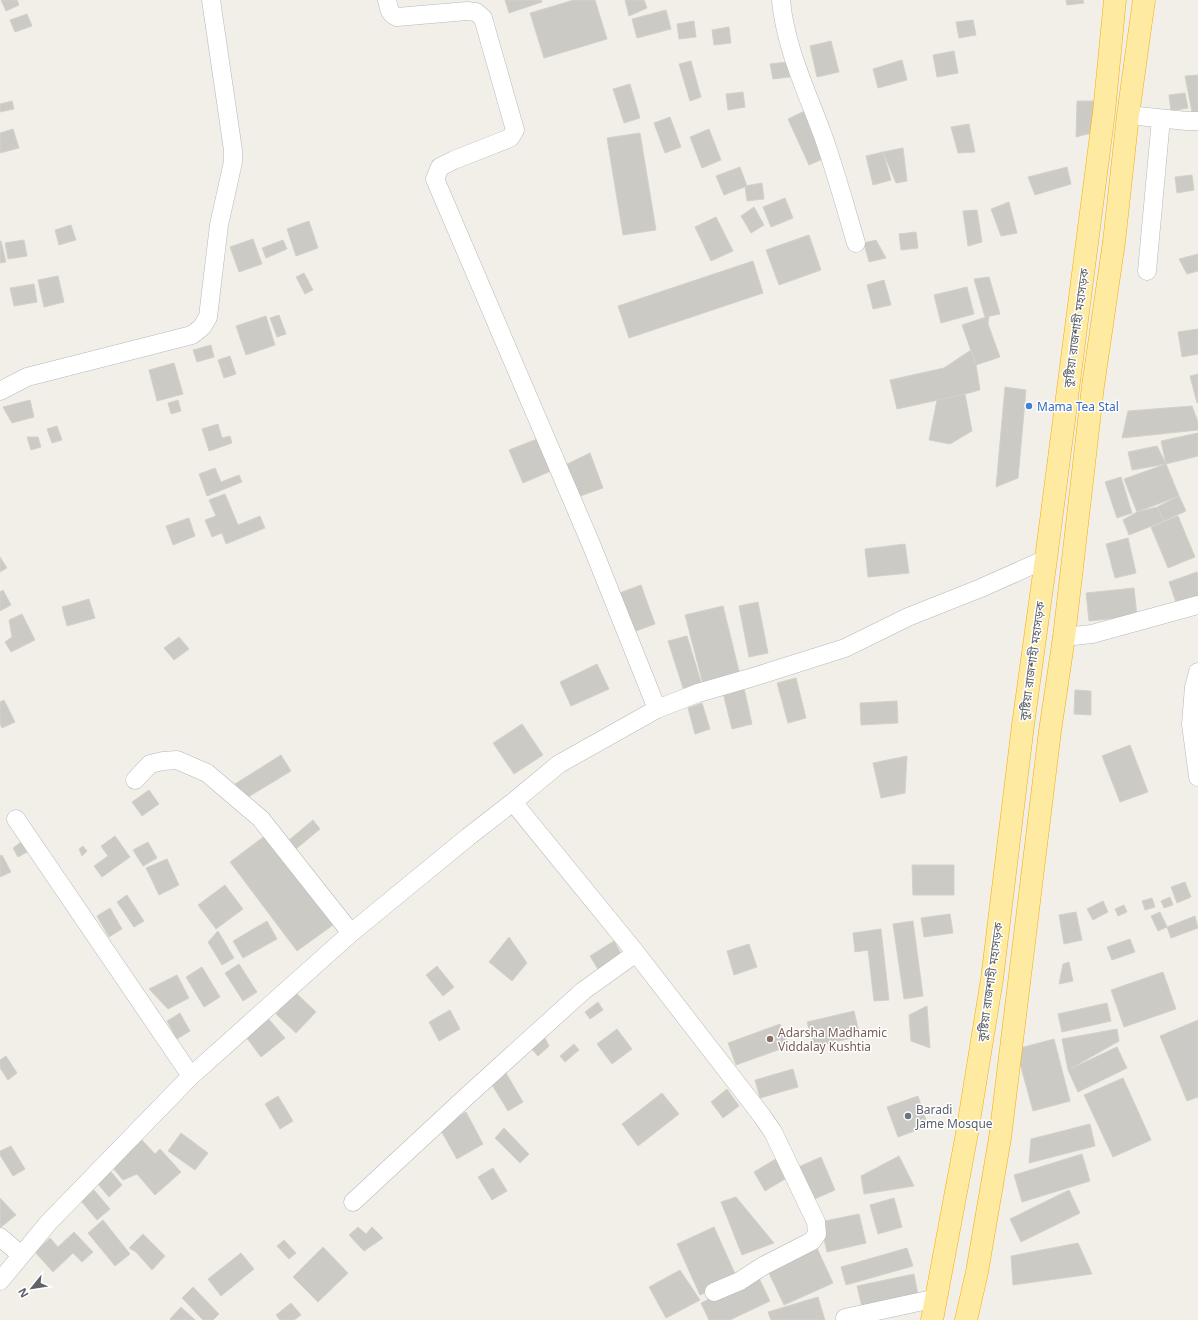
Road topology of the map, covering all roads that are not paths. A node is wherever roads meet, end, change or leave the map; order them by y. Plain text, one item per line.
1 (211, 0) edge
2 (387, 0) edge
3 (781, 0) edge
4 (1115, 0) edge
5 (1142, 0) edge
6 (1128, 115) junction
7 (1161, 119) junction
8 (1198, 121) edge
9 (856, 243) dead end
10 (1146, 271) dead end
11 (1069, 381) junction
12 (1093, 386) junction
13 (0, 391) edge
14 (1046, 559) junction
15 (1198, 605) edge
16 (1064, 637) junction
17 (1198, 672) edge
18 (657, 709) junction
19 (1023, 725) junction
20 (1050, 732) junction
21 (1198, 777) edge
22 (135, 780) dead end
23 (513, 802) junction
24 (16, 819) dead end
25 (351, 934) junction
26 (636, 953) junction
27 (192, 1076) junction
28 (353, 1202) dead end
29 (0, 1237) edge
30 (21, 1255) junction
31 (944, 1260) junction
32 (977, 1272) junction
33 (0, 1281) edge
34 (714, 1292) dead end
35 (937, 1298) junction
36 (844, 1318) dead end
37 (932, 1320) edge
38 (966, 1320) edge

1 - 13 street
2 - 18 street
3 - 9 street
4 - 11 highway, কুষ্টিয়া রাজশাহী মহাসড়ক
5 - 6 highway, কুষ্টিয়া রাজশাহী মহাসড়ক
6 - 7 street
6 - 12 highway, কুষ্টিয়া রাজশাহী মহাসড়ক
7 - 8 street
7 - 10 street
11 - 12 highway
11 - 14 highway, কুষ্টিয়া রাজশাহী মহাসড়ক
12 - 16 highway, কুষ্টিয়া রাজশাহী মহাসড়ক
14 - 18 street
14 - 19 highway, কুষ্টিয়া রাজশাহী মহাসড়ক
15 - 16 street
16 - 20 highway, কুষ্টিয়া রাজশাহী মহাসড়ক
17 - 21 street
18 - 23 street
19 - 20 highway
19 - 31 highway, কুষ্টিয়া রাজশাহী মহাসড়ক
20 - 32 highway, কুষ্টিয়া রাজশাহী মহাসড়ক
22 - 25 street
23 - 25 street
23 - 26 street
24 - 27 street
25 - 27 street
26 - 28 street
26 - 34 street
27 - 30 street
29 - 30 street
30 - 33 street
31 - 32 highway
31 - 35 highway, কুষ্টিয়া রাজশাহী মহাসড়ক
32 - 38 highway, কুষ্টিয়া রাজশাহী মহাসড়ক
35 - 36 street
35 - 37 highway, কুষ্টিয়া রাজশাহী মহাসড়ক

